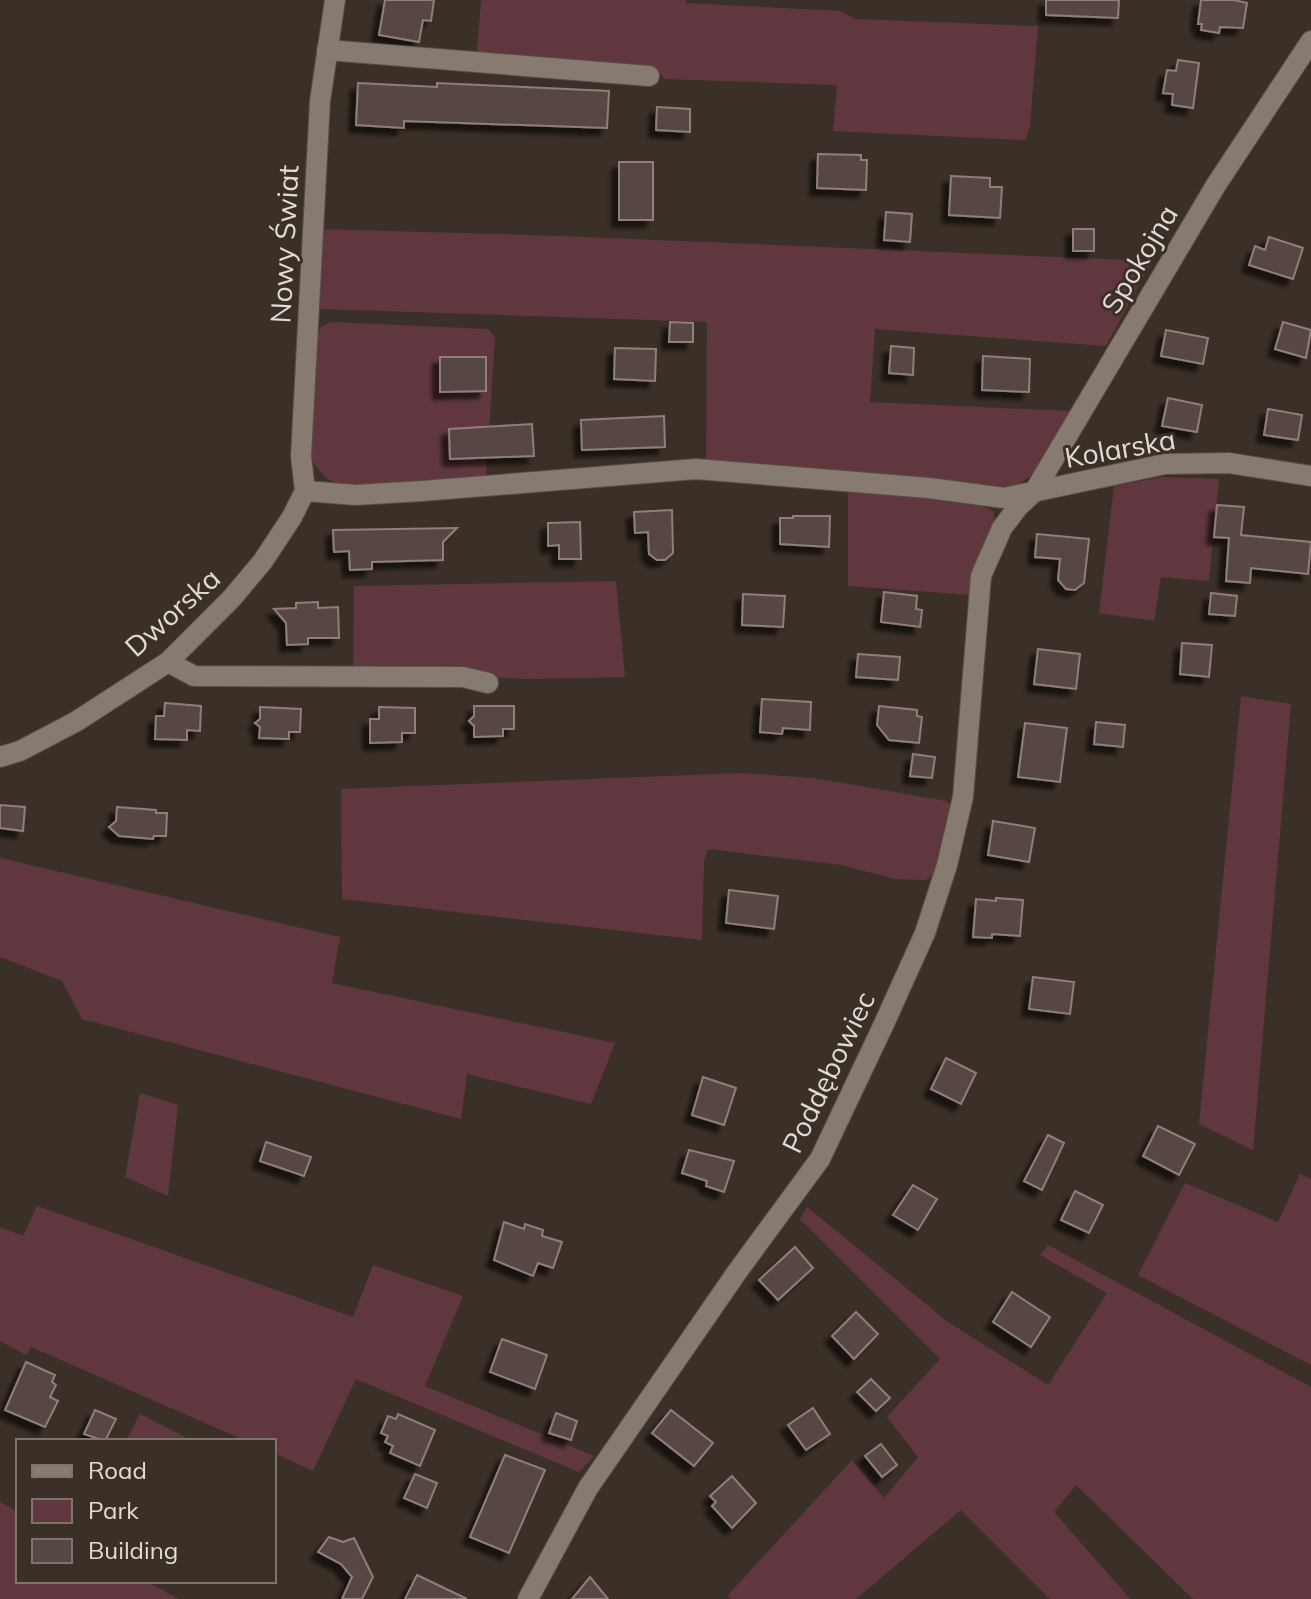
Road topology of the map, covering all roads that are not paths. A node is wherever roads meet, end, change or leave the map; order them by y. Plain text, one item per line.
1 (335, 0) edge
2 (1311, 41) edge
3 (327, 50) junction
4 (649, 76) dead end
5 (1311, 476) edge
6 (305, 491) junction
7 (1034, 492) junction
8 (1018, 507) joint
9 (168, 662) junction
10 (488, 683) dead end
11 (0, 757) edge
12 (528, 1599) edge

1 - 3 street, Nowy Świat
2 - 7 street, Spokojna
3 - 4 street
3 - 6 street, Nowy Świat
5 - 7 street, Kolarska
6 - 7 street, Kolarska
6 - 9 street, Dworska
7 - 8 street, Spokojna
8 - 12 street, Poddębowiec
9 - 10 street
9 - 11 street, Dworska

